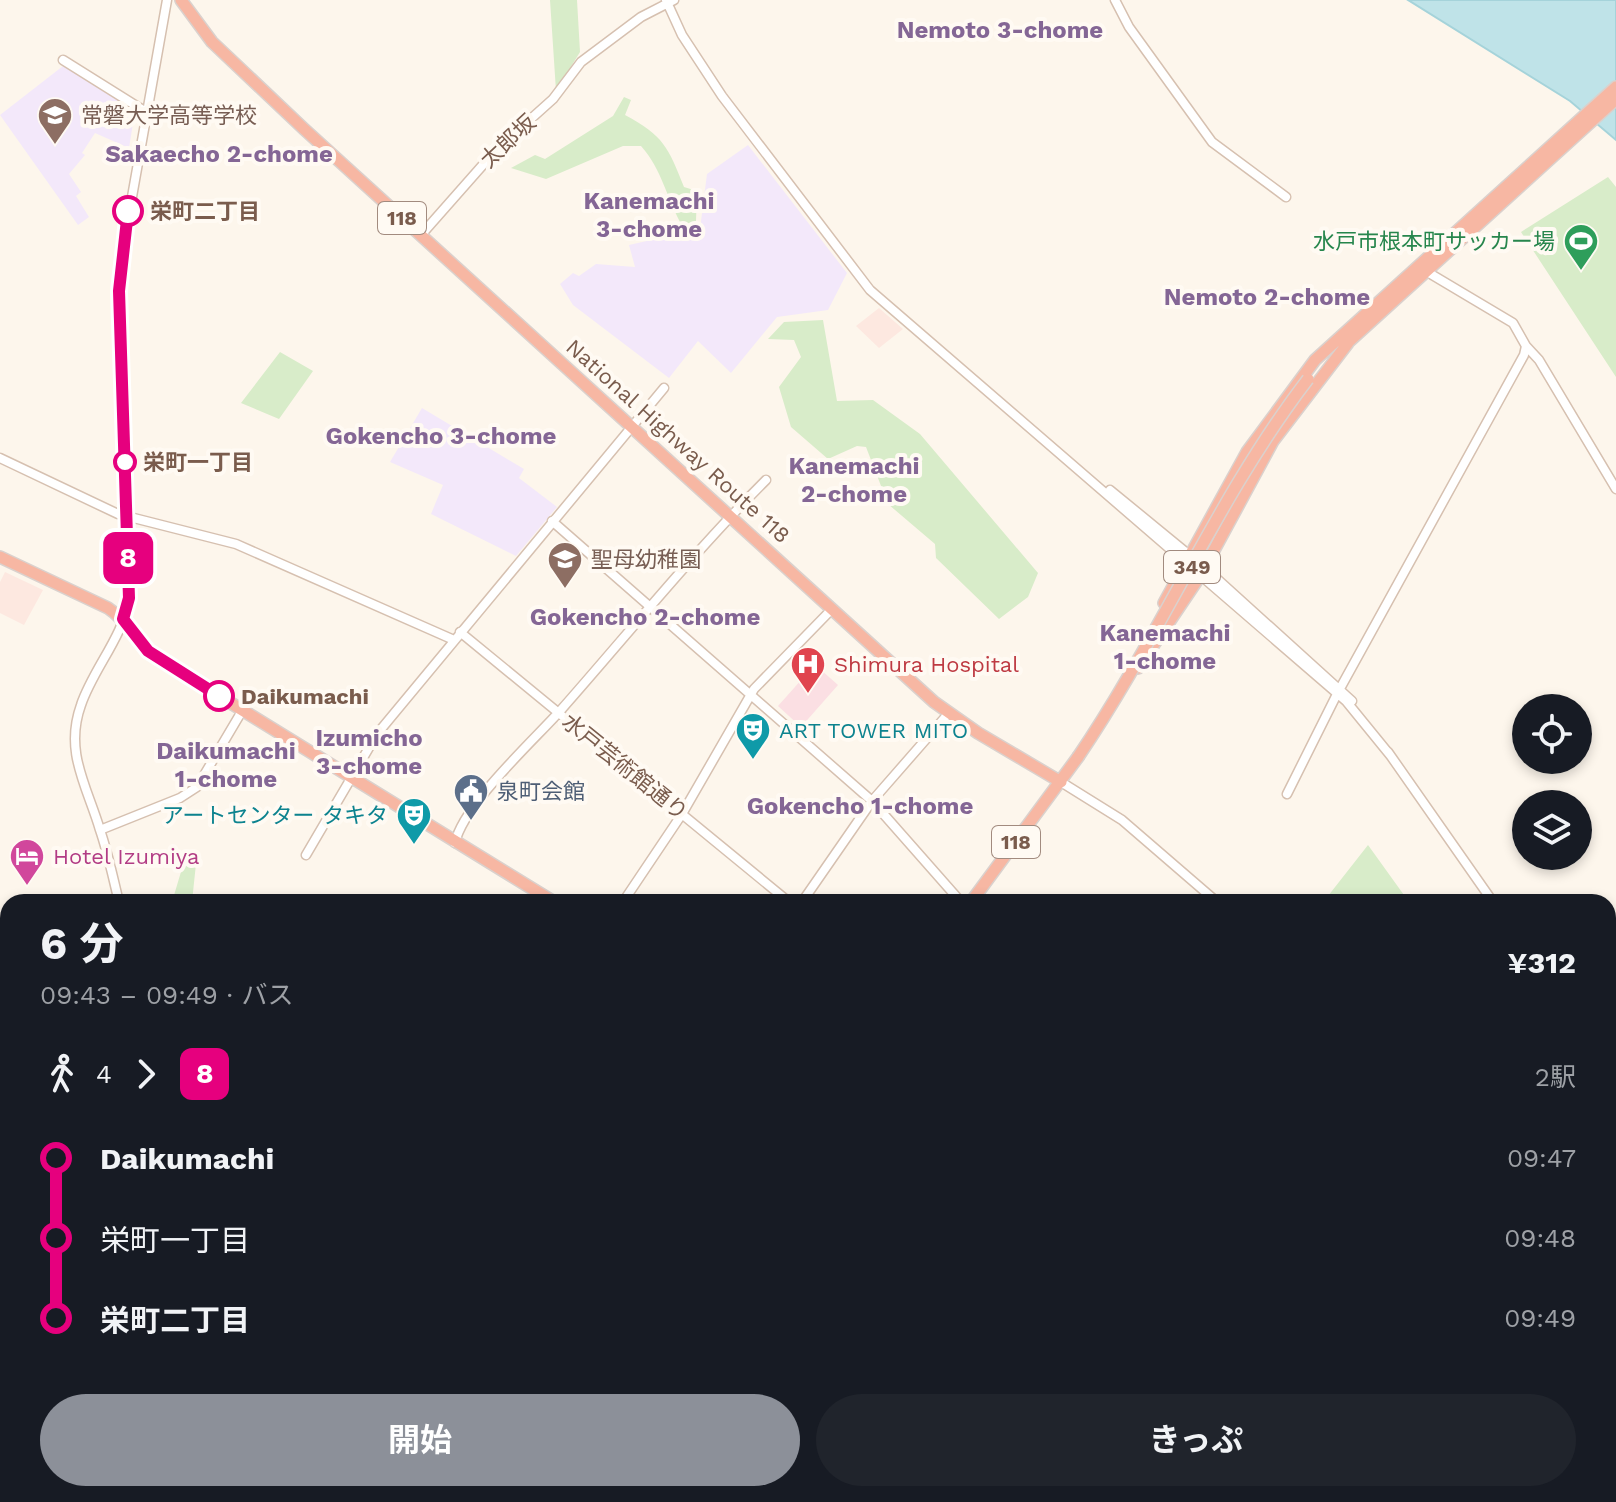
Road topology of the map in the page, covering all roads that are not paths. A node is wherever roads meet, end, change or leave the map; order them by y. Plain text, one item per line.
1 (167, 0) edge
2 (181, 0) edge
3 (1115, 0) edge
4 (669, 1) edge
5 (63, 60) dead end
6 (1616, 87) edge
7 (1616, 99) edge
8 (146, 112) junction
9 (1286, 197) dead end
10 (1463, 232) junction
11 (421, 235) junction
12 (1422, 267) junction
13 (1344, 340) junction
14 (1526, 346) junction
15 (664, 388) dead end
16 (632, 427) junction
17 (0, 458) edge
18 (766, 480) dead end
19 (1616, 489) edge
20 (731, 515) junction
21 (127, 516) junction
22 (552, 521) junction
23 (0, 557) edge
24 (1187, 558) junction
25 (1202, 572) junction
26 (652, 606) junction
27 (832, 609) junction
28 (123, 619) junction
29 (460, 632) junction
30 (454, 640) junction
31 (1132, 677) junction
32 (1339, 691) junction
33 (751, 695) junction
34 (242, 711) junction
35 (558, 713) junction
36 (948, 714) junction
37 (1092, 740) dead end
38 (349, 778) junction
39 (1061, 782) junction
40 (1287, 794) dead end
41 (872, 801) junction
42 (682, 814) junction
43 (100, 830) junction
44 (455, 843) junction
45 (306, 855) dead end
46 (117, 894) edge
47 (541, 894) edge
48 (628, 894) edge
49 (779, 894) edge
50 (808, 894) edge
51 (954, 894) edge
52 (977, 894) edge
53 (1208, 894) edge
54 (1487, 894) edge

1 - 8 street
2 - 11 highway, National Highway Route 118 / 118
3 - 9 street
4 - 11 street, 太郎坂
4 - 24 street
5 - 8 street
6 - 10 highway, 349
7 - 10 highway, 349
8 - 21 street
10 - 12 highway, 349
11 - 16 highway, National Highway Route 118 / 118
12 - 13 highway, 349
12 - 14 street
13 - 24 highway, 349
13 - 25 highway, 349
13 - 39 highway, 349, bridge
14 - 19 street
14 - 32 street
15 - 16 street
16 - 20 highway, National Highway Route 118 / 118
16 - 22 street
17 - 21 street
18 - 20 street
20 - 26 street
20 - 27 highway, National Highway Route 118 / 118
21 - 28 street
21 - 30 street
22 - 26 street
22 - 29 street
23 - 28 highway
24 - 25 street
24 - 31 highway, 349
25 - 31 highway, 349
25 - 32 street
26 - 33 street
26 - 35 street
27 - 33 street
27 - 36 highway, National Highway Route 118 / 118
28 - 34 highway
28 - 43 street
29 - 30 street
29 - 35 street, 水戸芸術館通り
30 - 38 street
31 - 37 highway, 349
32 - 40 street
32 - 54 street
33 - 41 street
33 - 42 street
34 - 38 highway
34 - 43 street
35 - 42 street, 水戸芸術館通り
35 - 44 street
36 - 39 highway, National Highway Route 118 / 118
36 - 41 street
38 - 44 highway
38 - 45 street
39 - 52 highway, 118
39 - 53 street
41 - 50 street
41 - 51 street
42 - 48 street
42 - 49 street, 水戸芸術館通り
43 - 46 street
44 - 47 highway

